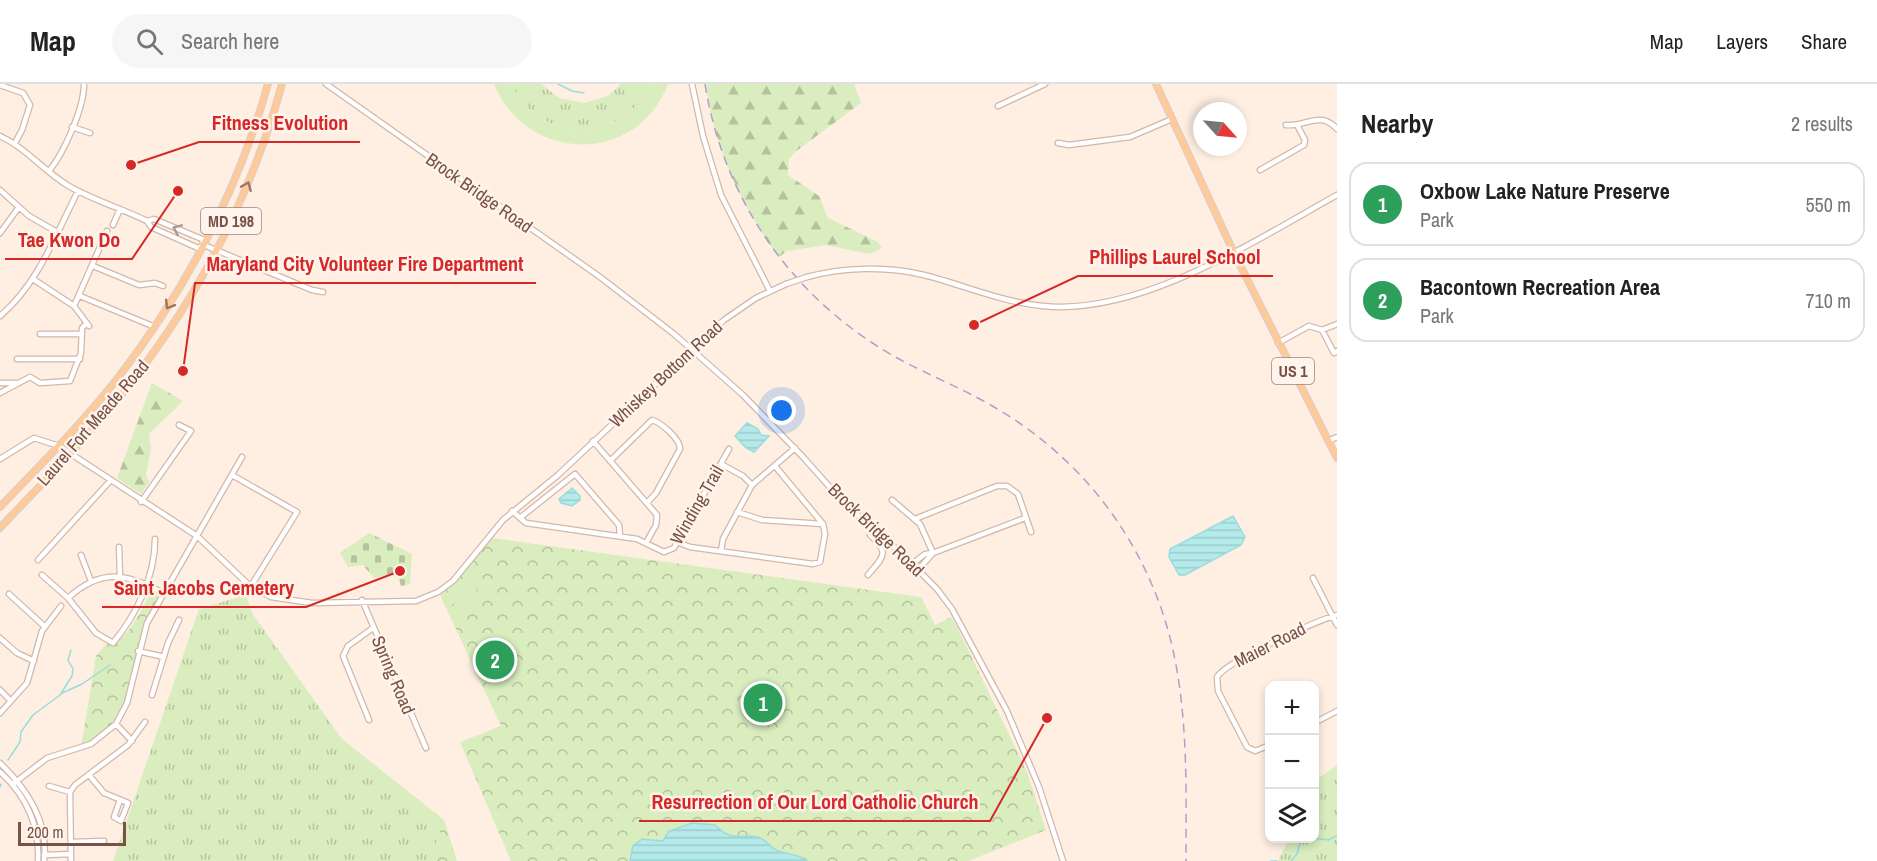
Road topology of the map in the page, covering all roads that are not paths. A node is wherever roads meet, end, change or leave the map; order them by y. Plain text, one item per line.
1 (84, 84) edge
2 (268, 84) edge
3 (282, 84) edge
4 (326, 84) edge
5 (693, 84) edge
6 (1045, 84) edge
7 (1156, 84) edge
8 (0, 85) edge
9 (998, 106) dead end
10 (1172, 119) junction
11 (1286, 124) dead end
12 (1297, 125) junction
13 (72, 127) junction
14 (1337, 129) edge
15 (90, 134) dead end
16 (0, 136) edge
17 (1058, 142) dead end
18 (15, 143) junction
19 (1260, 170) dead end
20 (50, 171) junction
21 (0, 190) edge
22 (78, 190) junction
23 (1337, 195) edge
24 (19, 207) junction
25 (120, 209) junction
26 (147, 221) junction
27 (113, 225) dead end
28 (107, 231) dead end
29 (57, 232) junction
30 (0, 233) edge
31 (204, 245) junction
32 (216, 251) junction
33 (1234, 253) junction
34 (93, 266) junction
35 (33, 279) junction
36 (163, 286) dead end
37 (770, 291) junction
38 (323, 292) dead end
39 (80, 296) junction
40 (74, 306) junction
41 (0, 316) edge
42 (1337, 324) edge
43 (155, 327) junction
44 (1322, 330) junction
45 (40, 334) dead end
46 (81, 334) junction
47 (1278, 343) junction
48 (691, 348) junction
49 (1337, 351) edge
50 (17, 359) dead end
51 (80, 359) junction
52 (0, 383) edge
53 (22, 383) junction
54 (0, 393) edge
55 (179, 425) dead end
56 (1337, 437) edge
57 (593, 441) junction
58 (1328, 441) junction
59 (58, 446) junction
60 (729, 448) dead end
61 (795, 448) junction
62 (70, 453) junction
63 (242, 458) dead end
64 (1337, 458) edge
65 (0, 459) edge
66 (610, 461) junction
67 (721, 464) junction
68 (775, 466) junction
69 (232, 474) junction
70 (110, 481) junction
71 (752, 485) junction
72 (892, 500) dead end
73 (141, 502) junction
74 (647, 503) junction
75 (0, 507) edge
76 (514, 509) junction
77 (737, 512) junction
78 (521, 517) junction
79 (1025, 518) junction
80 (915, 519) junction
81 (823, 524) junction
82 (0, 528) edge
83 (1031, 532) dead end
84 (870, 535) dead end
85 (197, 536) junction
86 (620, 536) junction
87 (155, 539) dead end
88 (677, 542) junction
89 (889, 542) junction
90 (646, 543) junction
91 (119, 547) dead end
92 (883, 549) junction
93 (721, 551) junction
94 (933, 553) junction
95 (81, 555) dead end
96 (38, 560) dead end
97 (912, 564) junction
98 (918, 570) junction
99 (42, 575) dead end
100 (868, 575) dead end
101 (120, 576) junction
102 (1313, 578) dead end
103 (91, 581) junction
104 (148, 585) junction
105 (251, 586) junction
106 (163, 593) junction
107 (9, 594) dead end
108 (68, 598) junction
109 (362, 600) junction
110 (61, 606) dead end
111 (1335, 615) edge
112 (179, 620) dead end
113 (1337, 625) edge
114 (44, 626) junction
115 (373, 628) junction
116 (0, 639) edge
117 (138, 651) junction
118 (164, 657) junction
119 (34, 661) junction
120 (0, 690) edge
121 (152, 695) dead end
122 (11, 700) junction
123 (1337, 711) edge
124 (0, 713) edge
125 (369, 720) dead end
126 (1319, 720) edge
127 (145, 722) dead end
128 (116, 724) junction
129 (132, 741) junction
130 (1265, 747) edge
131 (426, 748) dead end
132 (0, 763) edge
133 (0, 772) edge
134 (89, 775) junction
135 (15, 782) junction
136 (49, 786) dead end
137 (70, 792) junction
138 (120, 800) junction
139 (104, 841) dead end
140 (71, 842) junction
141 (71, 854) junction
142 (38, 855) junction
143 (45, 858) edge
144 (38, 861) edge
145 (71, 861) edge
146 (1063, 861) edge

1 - 13 street
2 - 31 main road, Laurel Fort Meade Road / MD 198
32 -> 3 main road, Laurel Fort Meade Road / MD 198
4 - 48 street, Brock Bridge Road
5 - 37 street
6 - 9 street
7 - 10 main road, US 1
8 - 18 street
10 - 17 street
10 - 33 main road, US 1
11 - 12 street
12 - 14 street
12 - 19 street
13 - 15 street
13 - 20 street
16 - 18 street
18 - 20 street
20 - 22 street
21 - 24 street
22 - 25 street
22 - 29 street
23 - 33 street, Whiskey Bottom Road
24 - 29 street
24 - 30 street
25 - 26 street
25 - 27 street
26 - 31 street
31 -> 26 street
28 - 34 street
29 - 35 street
31 - 32 street
31 -> 43 main road, Laurel Fort Meade Road / MD 198
32 - 38 street
32 - 62 main road, Laurel Fort Meade Road / MD 198
33 - 37 street, Whiskey Bottom Road, bridge
33 - 47 main road, US 1
34 - 36 street
34 - 39 street
35 - 40 street
35 - 41 street
37 - 48 street, Whiskey Bottom Road
39 - 40 street
39 - 43 street
40 - 46 street
42 - 44 street
43 - 59 main road, Laurel Fort Meade Road / MD 198
44 - 47 street
44 - 49 street
45 - 46 street
46 - 51 street
47 - 58 main road, US 1
48 - 57 street, Whiskey Bottom Road
48 - 61 street, Brock Bridge Road
50 - 51 street
51 - 53 street
52 - 53 street
53 - 54 street
55 - 73 street
56 - 58 street
57 - 66 street
57 - 76 street, Whiskey Bottom Road
58 - 64 main road, US 1
59 - 62 street, Whiskey Bottom Road
59 - 65 street, Whiskey Bottom Road
59 - 75 main road, Laurel Fort Meade Road / MD 198
60 - 67 street, Winding Trail
61 - 68 street
61 - 89 street, Brock Bridge Road
62 - 70 street, Whiskey Bottom Road
62 - 82 main road, Laurel Fort Meade Road / MD 198
63 - 69 street
66 - 74 street
66 - 74 street
67 - 71 street
67 - 88 street, Winding Trail
68 - 71 street
68 - 81 street
69 - 85 street
69 - 105 street
70 - 73 street, Whiskey Bottom Road
70 - 96 street
71 - 77 street
72 - 80 street
73 - 85 street, Whiskey Bottom Road
74 - 90 street
76 - 78 street, Winding Trail
76 - 109 street, Whiskey Bottom Road
77 - 81 street
77 - 93 street
78 - 86 street, Winding Trail
78 - 86 street
79 - 80 street
79 - 83 street
79 - 94 street
80 - 94 street
81 - 93 street
84 - 92 street
85 - 105 street, Whiskey Bottom Road
85 - 106 street
86 - 90 street, Winding Trail
87 - 104 street
88 - 90 street, Winding Trail
88 - 93 street
89 - 92 street
89 - 97 street, Brock Bridge Road
91 - 101 street
92 - 100 street
94 - 97 street
94 - 98 street
95 - 103 street
97 - 98 street, Brock Bridge Road
98 - 146 street, Brock Bridge Road
99 - 108 street
101 - 103 street
101 - 104 street
102 - 111 street
103 - 108 street
104 - 106 street
104 - 108 street
105 - 109 street, Whiskey Bottom Road
106 - 117 street
107 - 114 street
109 - 115 street, Spring Road
110 - 114 street
111 - 113 street
111 - 130 street, Maier Road
112 - 118 street
114 - 119 street
115 - 125 street
115 - 131 street, Spring Road
116 - 119 street
117 - 118 street
117 - 128 street
118 - 121 street
119 - 122 street
120 - 122 street
122 - 124 street
123 - 126 street
127 - 129 street
128 - 129 street
128 - 135 street
129 - 134 street
132 - 135 street
133 - 135 street
134 - 137 street
134 - 138 street
135 - 142 street
135 - 143 street
136 - 137 street
137 - 140 street
138 - 138 street
139 - 140 street
140 - 141 street
141 - 143 street
141 - 145 street
142 - 143 street
142 - 144 street

